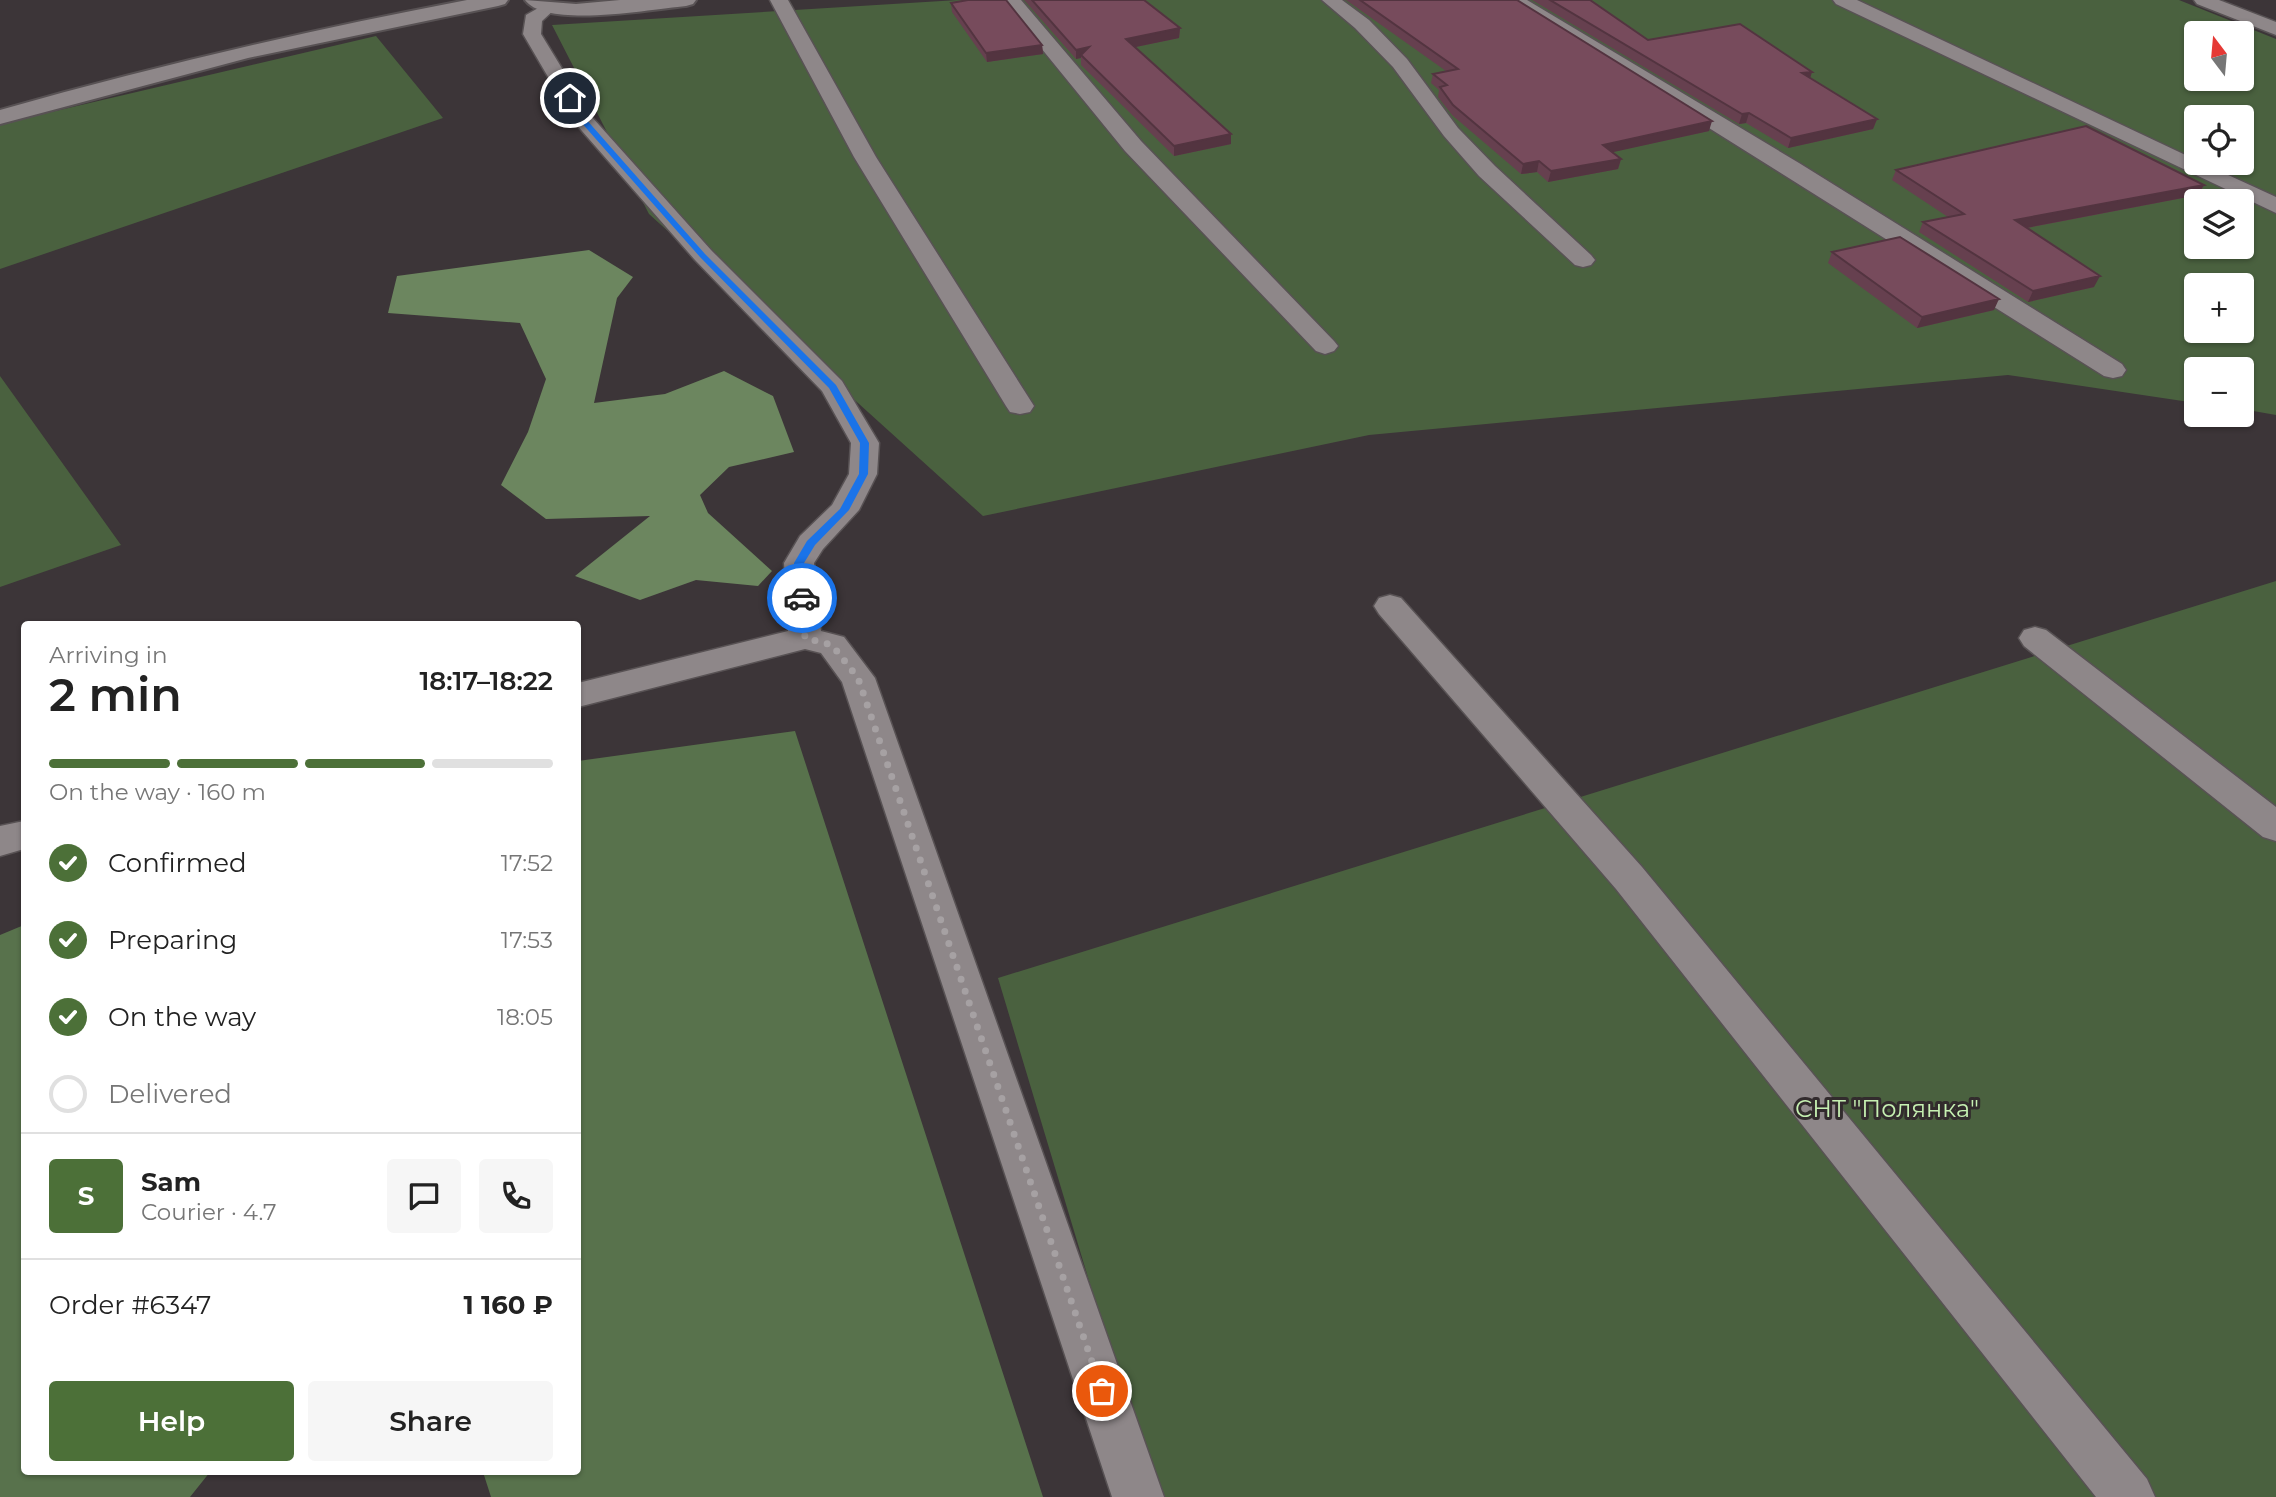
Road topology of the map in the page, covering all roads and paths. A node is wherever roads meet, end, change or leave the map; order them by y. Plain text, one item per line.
1 (498, 0) edge
2 (686, 0) edge
3 (779, 0) edge
4 (1011, 0) edge
5 (1331, 0) edge
6 (1514, 0) edge
7 (1842, 0) edge
8 (2203, 0) edge
9 (541, 4) edge
10 (2276, 29) edge
11 (0, 117) edge
12 (2276, 206) edge
13 (1583, 260) dead end
14 (1325, 346) dead end
15 (2113, 370) dead end
16 (1020, 406) dead end
17 (1390, 606) dead end
18 (805, 638) junction
19 (2035, 638) dead end
20 (581, 694) edge
21 (2276, 827) edge
22 (21, 836) edge
23 (0, 841) edge
24 (1138, 1497) edge
25 (2129, 1497) edge

1 - 11 street
2 - 9 street
3 - 16 lane
4 - 14 lane
5 - 13 lane
6 - 15 lane
7 - 12 lane
8 - 10 lane
9 - 18 lane
17 - 25 lane
18 - 20 lane
18 - 24 lane
19 - 21 lane
22 - 23 lane

